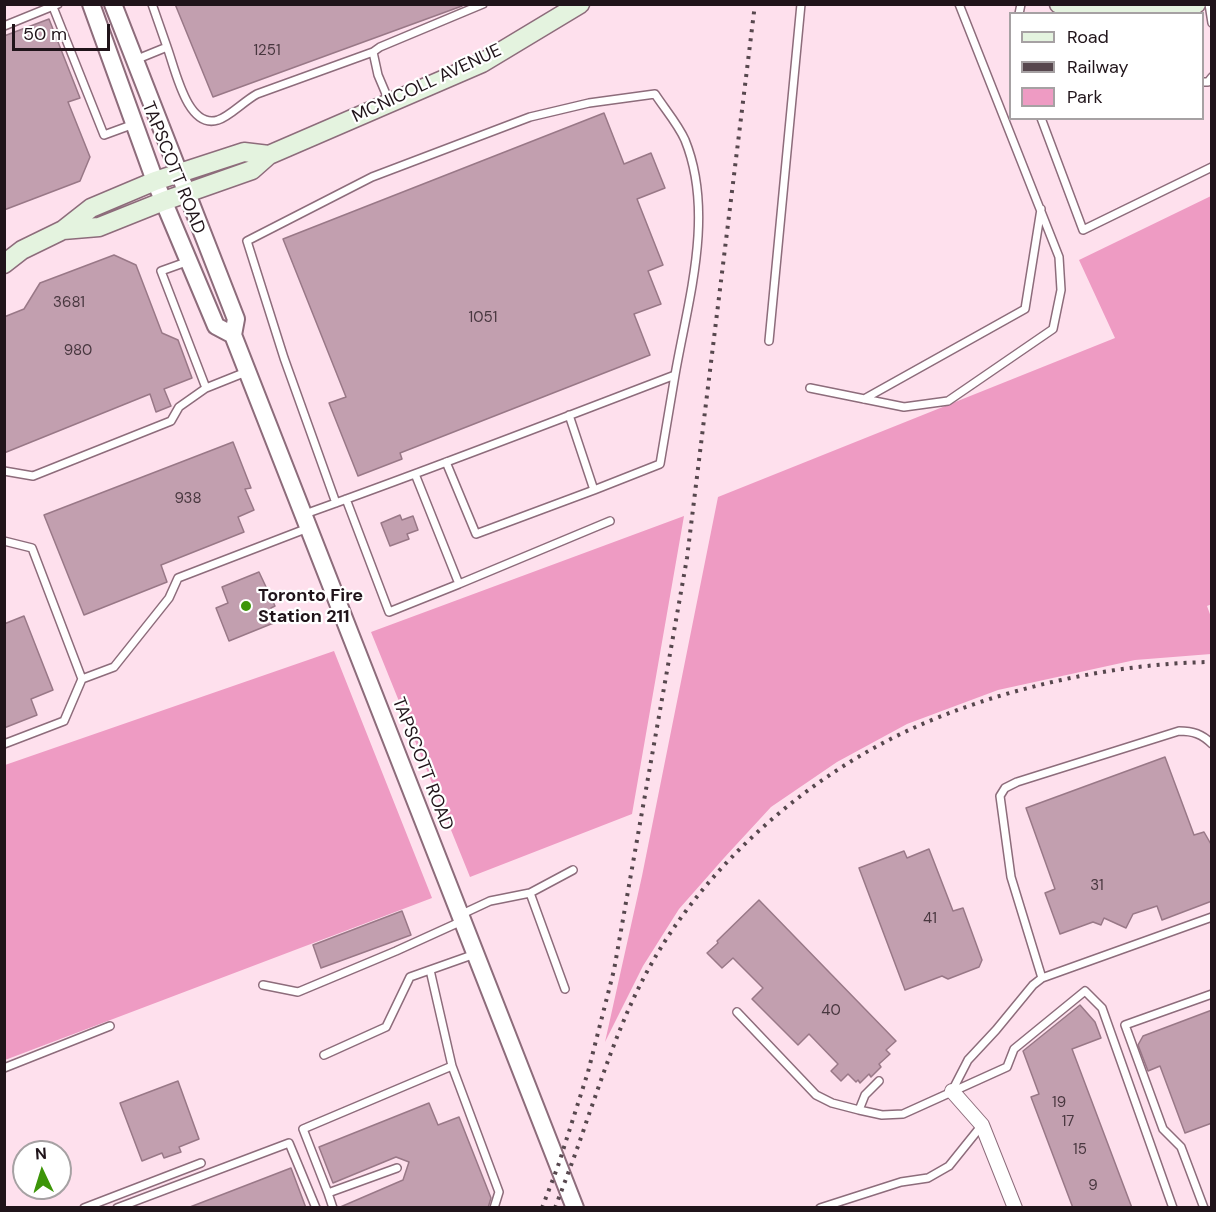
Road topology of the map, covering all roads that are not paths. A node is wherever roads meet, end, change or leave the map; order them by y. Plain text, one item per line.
1 (91, 4) edge
2 (113, 4) edge
3 (152, 4) edge
4 (483, 4) edge
5 (580, 4) edge
6 (801, 4) edge
7 (959, 4) edge
8 (1059, 4) edge
9 (1196, 4) edge
10 (1209, 4) edge
11 (55, 5) edge
12 (1212, 23) edge
13 (4, 26) edge
14 (167, 47) junction
15 (373, 52) junction
16 (135, 60) junction
17 (390, 103) junction
18 (1042, 120) edge
19 (134, 124) junction
20 (269, 155) junction
21 (1212, 167) edge
22 (178, 172) junction
23 (155, 181) junction
24 (187, 193) junction
25 (164, 201) junction
26 (1041, 209) junction
27 (63, 230) junction
28 (189, 261) junction
29 (4, 264) edge
30 (233, 335) junction
31 (769, 341) dead end
32 (247, 372) junction
33 (675, 375) junction
34 (206, 388) junction
35 (810, 388) dead end
36 (864, 399) junction
37 (569, 415) junction
38 (446, 462) junction
39 (4, 471) edge
40 (415, 474) junction
41 (594, 490) junction
42 (346, 499) junction
43 (336, 502) junction
44 (305, 521) junction
45 (610, 521) dead end
46 (4, 541) edge
47 (459, 584) junction
48 (81, 679) junction
49 (4, 744) edge
50 (1212, 744) edge
51 (573, 870) dead end
52 (530, 893) junction
53 (1212, 917) edge
54 (461, 918) junction
55 (475, 954) junction
56 (430, 970) junction
57 (1042, 978) junction
58 (263, 985) dead end
59 (565, 989) dead end
60 (1212, 994) edge
61 (738, 1012) dead end
62 (110, 1026) dead end
63 (324, 1055) dead end
64 (452, 1066) junction
65 (4, 1068) edge
66 (879, 1081) dead end
67 (952, 1091) junction
68 (859, 1110) junction
69 (982, 1125) junction
70 (201, 1163) dead end
71 (397, 1168) dead end
72 (328, 1193) junction
73 (84, 1208) edge
74 (117, 1208) edge
75 (316, 1208) edge
76 (333, 1208) edge
77 (494, 1208) edge
78 (575, 1208) edge
79 (820, 1208) edge
80 (1015, 1208) edge
81 (1173, 1208) edge
82 (1204, 1208) edge

1 - 19 street, TAPSCOTT ROAD
2 - 16 street, TAPSCOTT ROAD
3 - 14 lane
4 - 15 lane
5 - 17 main road, MCNICOLL AVENUE
6 - 31 lane
7 - 26 lane
8 - 9 main road
10 - 12 lane
11 - 13 lane
11 - 19 lane
14 - 15 lane
14 - 16 lane
15 - 17 lane
16 - 22 street, TAPSCOTT ROAD
17 - 20 main road, MCNICOLL AVENUE
18 - 21 lane
19 - 23 street, TAPSCOTT ROAD
20 - 22 main road, MCNICOLL AVENUE
20 - 24 main road, MCNICOLL AVENUE
22 - 23 main road, MCNICOLL AVENUE
22 - 24 street, TAPSCOTT ROAD
23 - 25 street, TAPSCOTT ROAD
23 - 27 main road, MCNICOLL AVENUE
24 - 25 main road, MCNICOLL AVENUE
24 - 30 street, TAPSCOTT ROAD
25 - 27 main road, MCNICOLL AVENUE
25 - 28 street, TAPSCOTT ROAD
26 - 36 lane
26 - 36 lane
27 - 29 main road, MCNICOLL AVENUE
28 - 30 street, TAPSCOTT ROAD
28 - 34 lane
30 - 32 street, TAPSCOTT ROAD
32 - 34 lane
32 - 44 street, TAPSCOTT ROAD
33 - 37 lane
33 - 41 lane
33 - 43 lane
34 - 39 lane
35 - 36 lane
37 - 38 lane
37 - 41 lane
38 - 40 lane
38 - 41 lane
40 - 42 lane
40 - 47 lane
42 - 43 lane
42 - 47 lane
43 - 44 lane
44 - 48 lane
44 - 54 street, TAPSCOTT ROAD
45 - 47 lane
46 - 48 lane
48 - 49 lane
50 - 57 lane
51 - 52 lane
52 - 54 lane
52 - 59 lane
53 - 57 lane
54 - 55 street, TAPSCOTT ROAD
54 - 58 lane
55 - 56 lane
55 - 78 street, TAPSCOTT ROAD
56 - 63 lane
56 - 64 lane
57 - 67 lane
60 - 82 lane
61 - 68 lane
62 - 65 lane
64 - 72 lane
64 - 77 lane
66 - 68 lane
67 - 68 lane
67 - 69 street
67 - 81 lane
69 - 79 lane
69 - 80 street
70 - 73 lane
71 - 72 lane
72 - 76 lane
74 - 75 lane

